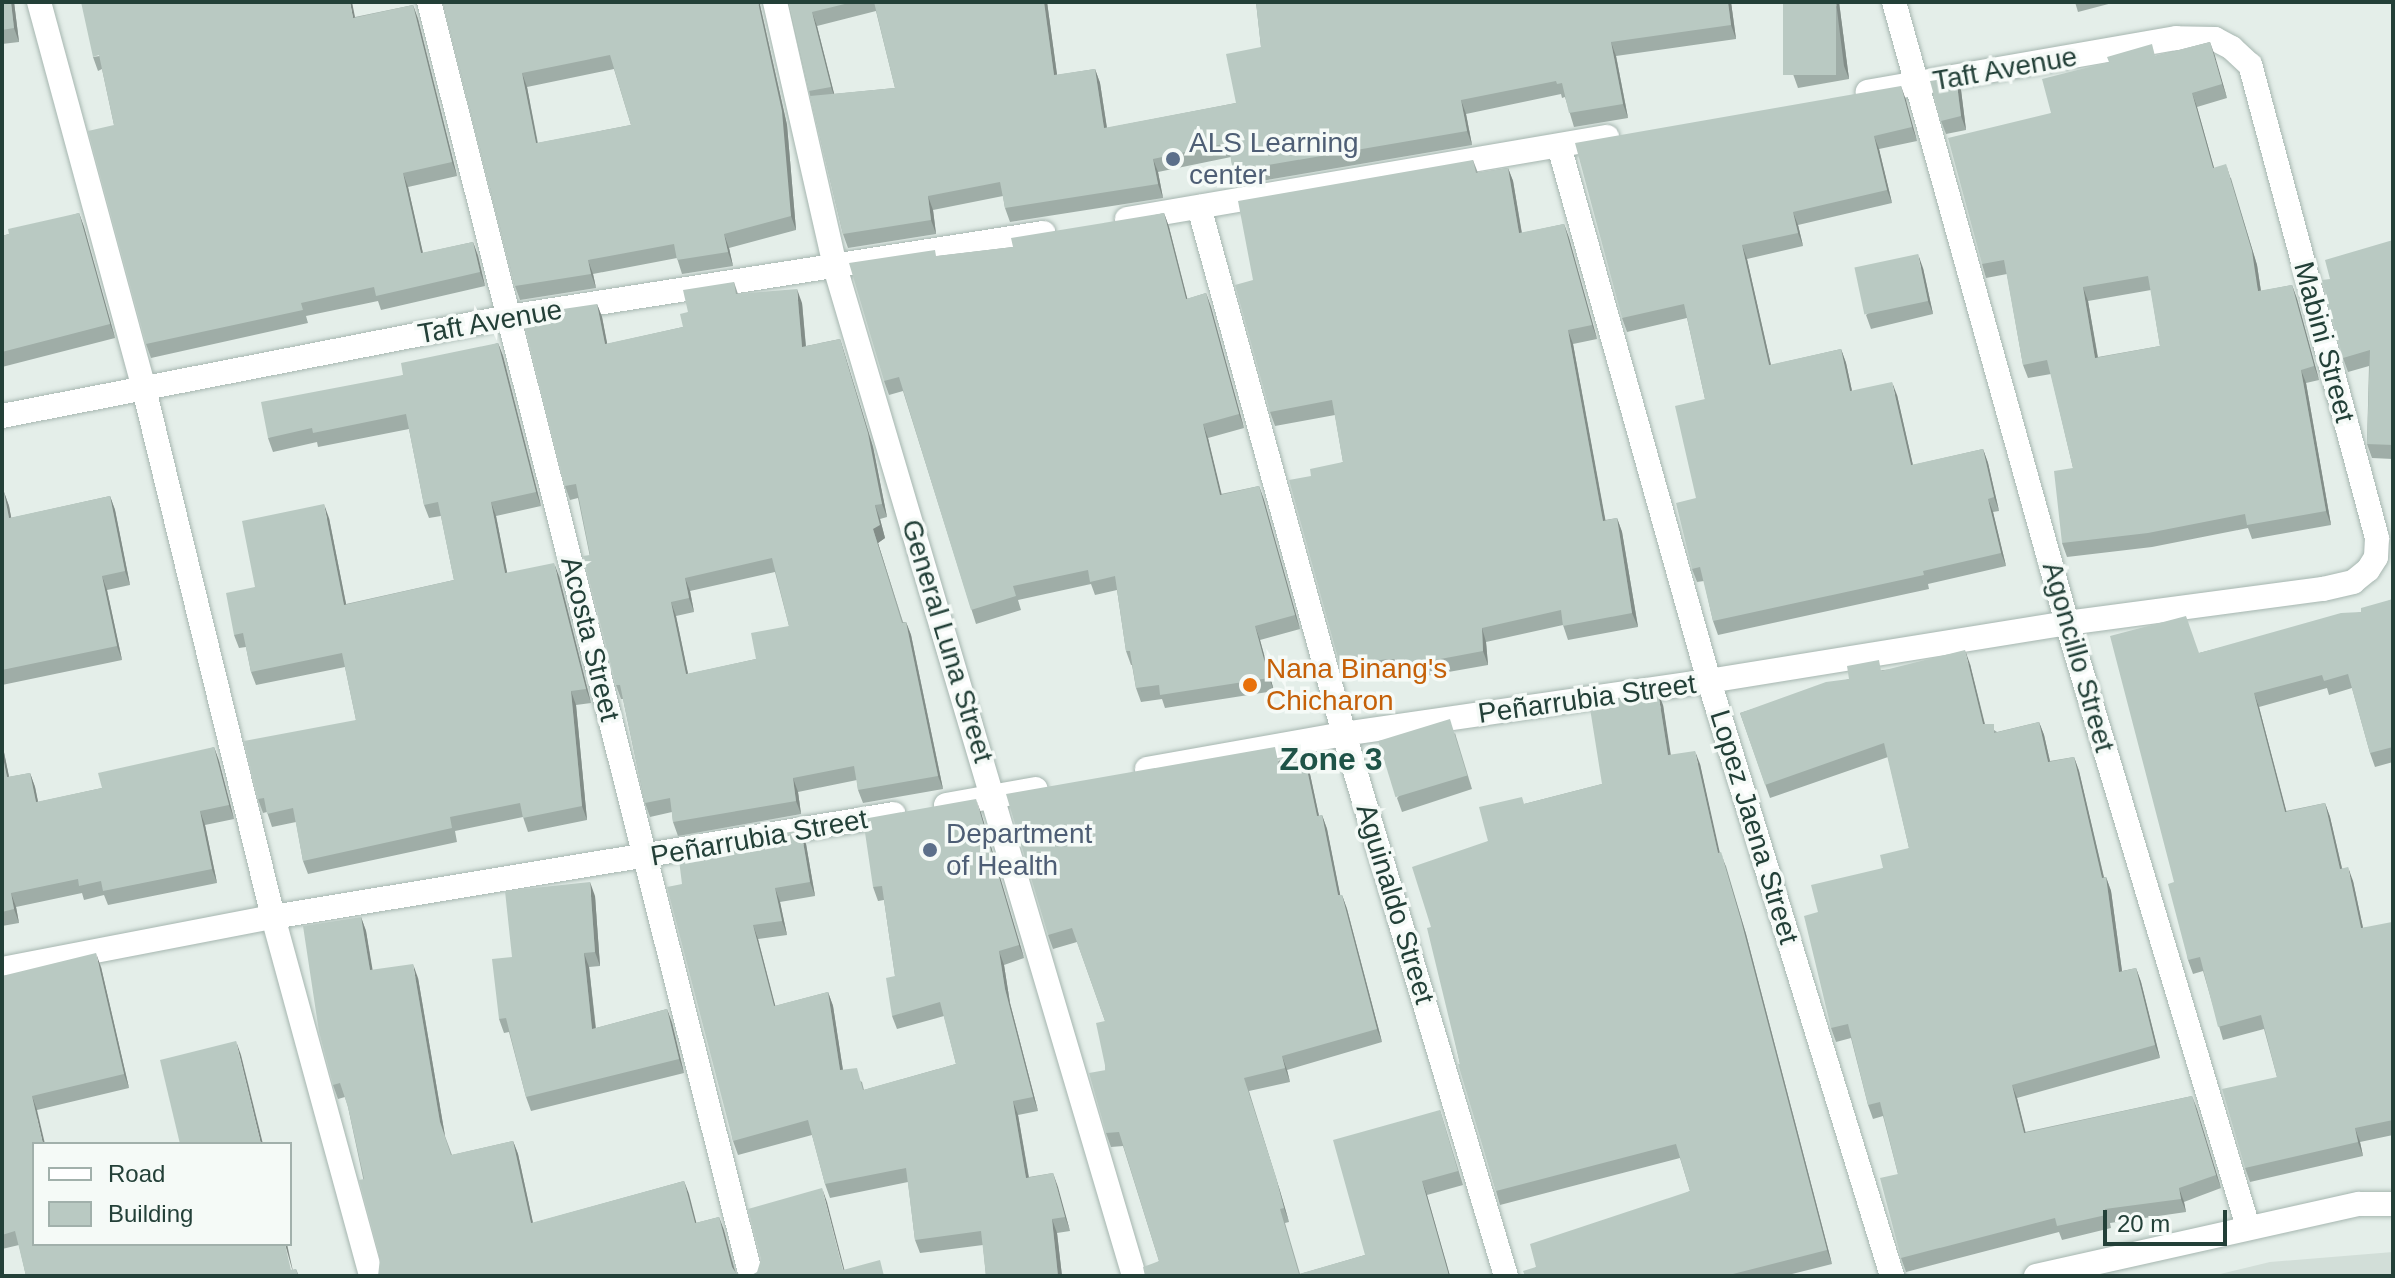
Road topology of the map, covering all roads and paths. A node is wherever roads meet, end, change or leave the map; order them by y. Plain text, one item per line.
1 (39, 2) edge
2 (429, 2) edge
3 (775, 2) edge
4 (1894, 2) edge
5 (2250, 65) joint
6 (1917, 84) junction
7 (1839, 97) edge
8 (1637, 132) edge
9 (1559, 146) junction
10 (1199, 207) junction
11 (1108, 222) edge
12 (1062, 230) edge
13 (835, 267) junction
14 (508, 317) junction
15 (144, 389) junction
16 (2, 416) edge
17 (2323, 589) joint
18 (2067, 623) junction
19 (1709, 681) junction
20 (1344, 734) junction
21 (1131, 772) edge
22 (1055, 786) edge
23 (994, 797) junction
24 (645, 857) junction
25 (273, 917) junction
26 (2, 969) edge
27 (2393, 1204) edge
28 (2248, 1227) junction
29 (371, 1276) edge
30 (751, 1276) edge
31 (1134, 1276) edge
32 (1506, 1276) edge
33 (1892, 1276) edge
34 (2036, 1276) edge

1 - 15 street
2 - 14 street, Acosta Street
3 - 13 street, General Luna Street
4 - 6 street, Agoncillo Street
5 - 6 street, Taft Avenue
5 - 17 street, Mabini Street
6 - 7 street, Taft Avenue
6 - 18 street, Agoncillo Street
8 - 9 street
9 - 10 street
9 - 19 street, Lopez Jaena Street
10 - 11 street
10 - 20 street, Aguinaldo Street
12 - 13 street, Taft Avenue
13 - 14 street, Taft Avenue
13 - 23 street, General Luna Street
14 - 15 street, Taft Avenue
14 - 24 street, Acosta Street
15 - 16 street, Taft Avenue
15 - 25 street
17 - 18 street, Peñarrubia Street
18 - 19 street, Peñarrubia Street
18 - 28 street, Agoncillo Street
19 - 20 street, Peñarrubia Street
19 - 33 street, Lopez Jaena Street
20 - 21 street, Peñarrubia Street
20 - 32 street, Aguinaldo Street
22 - 23 street, Peñarrubia Street
23 - 24 street, Peñarrubia Street
23 - 31 street, General Luna Street
24 - 25 street, Peñarrubia Street
24 - 30 street, Acosta Street
25 - 26 street, Peñarrubia Street
25 - 29 street
27 - 28 street
28 - 34 street

